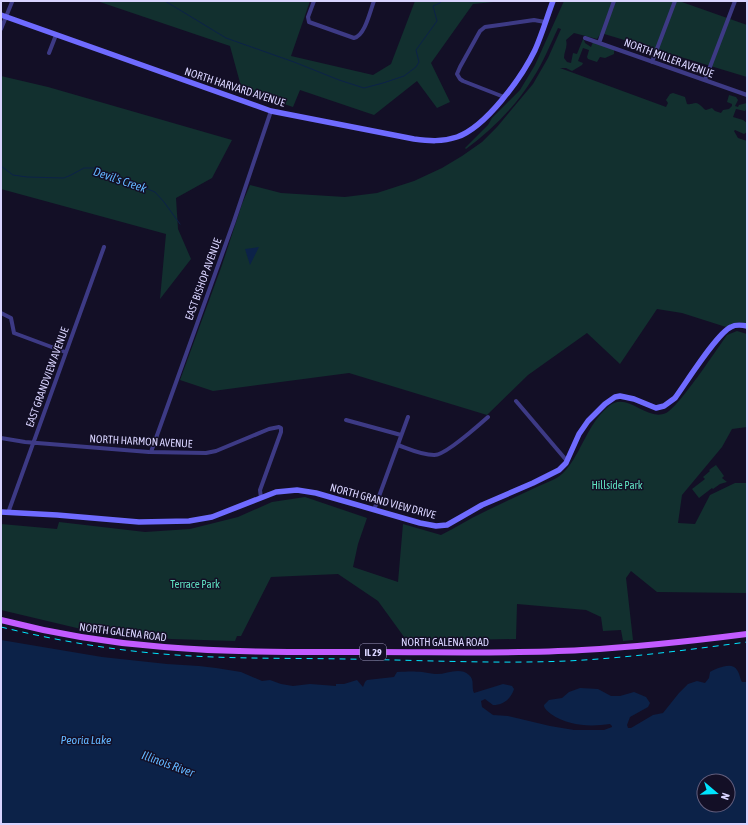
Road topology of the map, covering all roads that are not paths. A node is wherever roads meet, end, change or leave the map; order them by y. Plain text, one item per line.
1 (314, 1) edge
2 (374, 1) edge
3 (553, 1) edge
4 (614, 1) edge
5 (674, 1) edge
6 (735, 1) edge
7 (12, 2) edge
8 (3, 16) edge
9 (545, 22) junction
10 (1, 29) edge
11 (56, 34) junction
12 (585, 38) dead end
13 (599, 42) junction
14 (49, 53) dead end
15 (652, 62) junction
16 (705, 80) junction
17 (747, 95) edge
18 (504, 97) junction
19 (270, 111) junction
20 (104, 247) dead end
21 (1, 312) edge
22 (747, 326) edge
23 (65, 352) junction
24 (516, 401) dead end
25 (408, 417) dead end
26 (488, 418) dead end
27 (346, 420) dead end
28 (401, 435) junction
29 (1, 438) edge
30 (33, 443) junction
31 (398, 445) junction
32 (151, 452) junction
33 (567, 461) junction
34 (260, 498) junction
35 (374, 510) junction
36 (1, 512) edge
37 (8, 513) junction
38 (1, 620) edge
39 (747, 634) edge

1 - 2 street
3 - 9 street, NORTH HARVARD AVENUE
4 - 13 street
5 - 15 street
6 - 16 street
7 - 8 street
8 - 10 street
8 - 11 street, NORTH HARVARD AVENUE
9 - 18 street, NORTH HARVARD AVENUE
9 - 18 street
11 - 14 street
11 - 19 street, NORTH HARVARD AVENUE
12 - 13 street, NORTH MILLER AVENUE
13 - 15 street, NORTH MILLER AVENUE
15 - 16 street, NORTH MILLER AVENUE
16 - 17 street, NORTH MILLER AVENUE
18 - 19 street, NORTH HARVARD AVENUE
19 - 32 street, EAST BISHOP AVENUE
20 - 23 street, EAST GRANDVIEW AVENUE
21 - 23 street
22 - 33 street, NORTH GRAND VIEW DRIVE
23 - 30 street, EAST GRANDVIEW AVENUE
24 - 33 street
25 - 28 street
26 - 31 street
27 - 28 street
28 - 31 street
29 - 30 street, NORTH HARMON AVENUE
30 - 32 street, NORTH HARMON AVENUE
30 - 37 street, EAST GRANDVIEW AVENUE
31 - 35 street
32 - 34 street, NORTH HARMON AVENUE
33 - 35 street, NORTH GRAND VIEW DRIVE
34 - 35 street, NORTH GRAND VIEW DRIVE
34 - 37 street, NORTH GRAND VIEW DRIVE
36 - 37 street, NORTH GRAND VIEW DRIVE
38 - 39 main road, NORTH GALENA ROAD / IL 29

